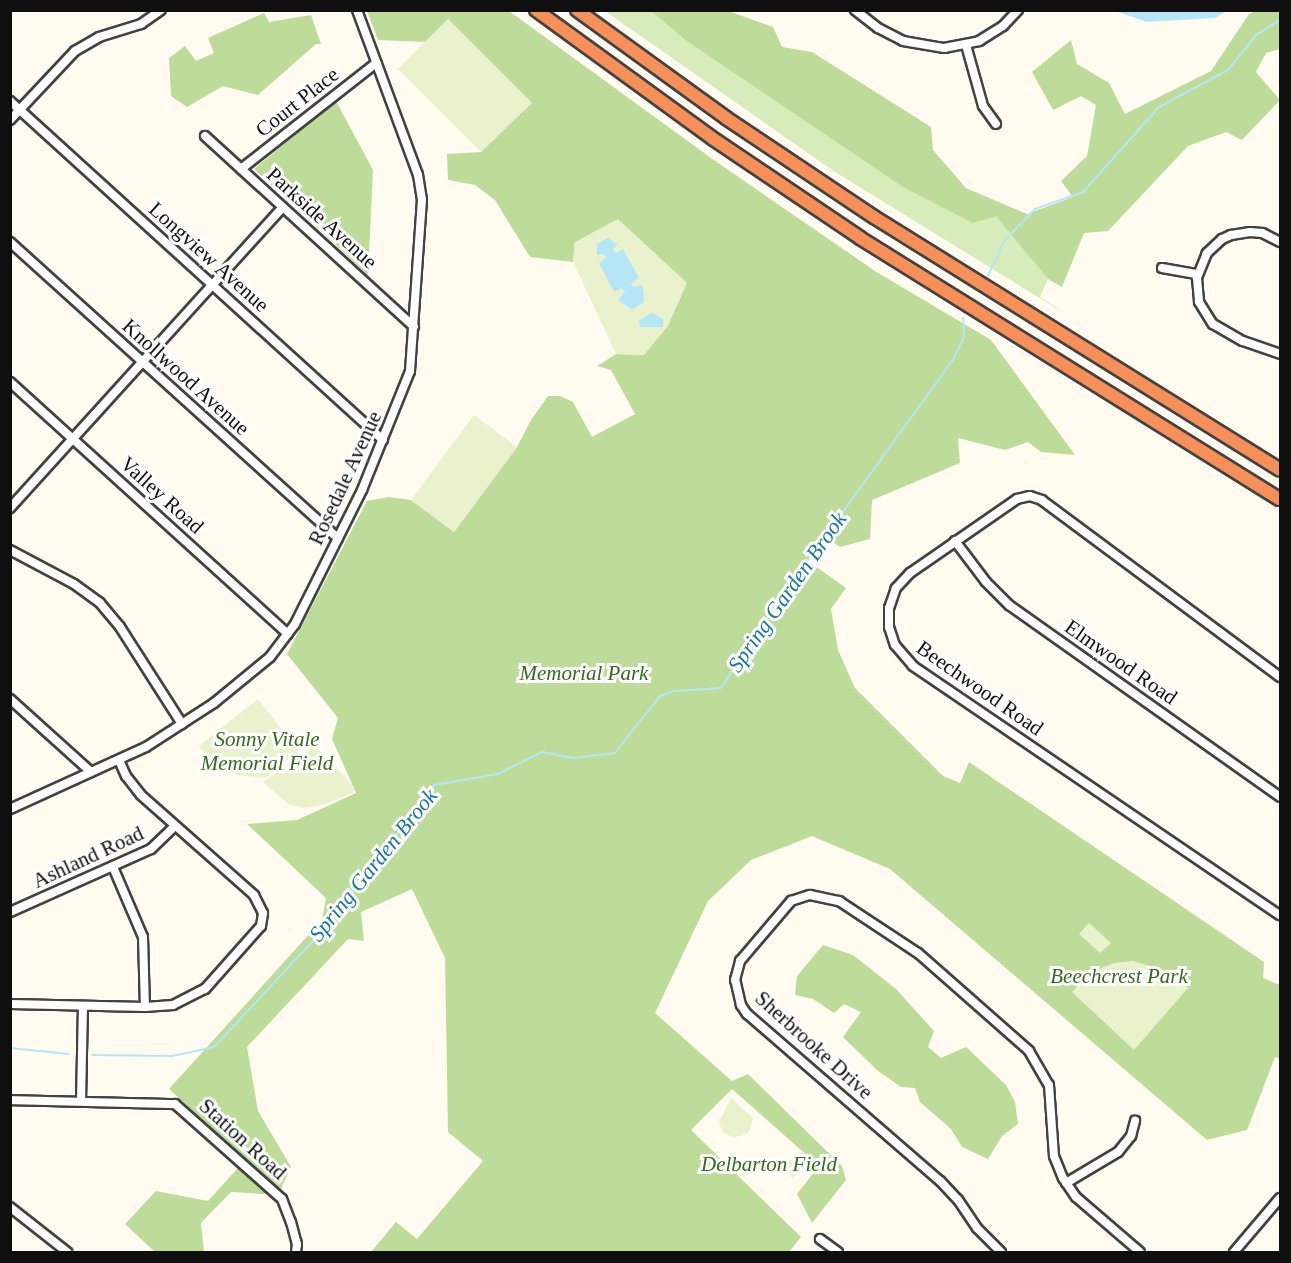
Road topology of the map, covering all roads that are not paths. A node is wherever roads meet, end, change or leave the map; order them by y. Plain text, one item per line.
1 (161, 10) edge
2 (357, 10) edge
3 (536, 10) edge
4 (577, 10) edge
5 (855, 10) edge
6 (1018, 10) edge
7 (966, 45) junction
8 (376, 63) junction
9 (10, 101) edge
10 (20, 109) junction
11 (10, 120) edge
12 (996, 124) dead end
13 (205, 136) dead end
14 (241, 170) junction
15 (283, 207) junction
16 (10, 242) edge
17 (1281, 242) edge
18 (1162, 268) dead end
19 (1197, 274) junction
20 (213, 285) junction
21 (414, 327) junction
22 (1281, 354) edge
23 (143, 362) junction
24 (10, 382) edge
25 (73, 439) junction
26 (383, 440) junction
27 (1281, 470) edge
28 (1281, 499) edge
29 (10, 508) edge
30 (338, 538) junction
31 (956, 541) junction
32 (10, 550) edge
33 (288, 634) junction
34 (1281, 677) edge
35 (10, 699) edge
36 (182, 724) junction
37 (119, 760) junction
38 (91, 772) junction
39 (1281, 797) edge
40 (10, 809) edge
41 (175, 826) junction
42 (113, 867) junction
43 (10, 912) edge
44 (1281, 915) edge
45 (10, 1005) edge
46 (83, 1006) junction
47 (145, 1007) junction
48 (10, 1100) edge
49 (81, 1101) junction
50 (1135, 1121) dead end
51 (1066, 1183) junction
52 (1281, 1198) edge
53 (10, 1207) edge
54 (820, 1239) dead end
55 (67, 1252) edge
56 (296, 1252) edge
57 (838, 1252) edge
58 (1001, 1252) edge
59 (1140, 1252) edge
60 (1234, 1252) edge

1 - 10 street
2 - 8 street, Rosedale Avenue
3 - 28 highway
4 - 27 highway
5 - 7 street
6 - 7 street
7 - 12 street
8 - 14 street, Court Place
8 - 21 street, Rosedale Avenue
9 - 10 street, Longview Avenue
10 - 11 street
10 - 20 street, Longview Avenue
13 - 14 street, Parkside Avenue
14 - 15 street, Parkside Avenue
15 - 20 street
15 - 21 street, Parkside Avenue
16 - 23 street, Knollwood Avenue
17 - 19 street
18 - 19 street
19 - 22 street
20 - 23 street
20 - 26 street, Longview Avenue
21 - 26 street, Rosedale Avenue
23 - 25 street
23 - 30 street, Knollwood Avenue
24 - 25 street, Valley Road
25 - 29 street
25 - 33 street, Valley Road
26 - 30 street, Rosedale Avenue
30 - 33 street, Rosedale Avenue
31 - 34 street, Beechwood Road
31 - 39 street, Elmwood Road
31 - 44 street, Beechwood Road
32 - 36 street
33 - 36 street, Rosedale Avenue
35 - 38 street
36 - 37 street, Rosedale Avenue
37 - 38 street, Rosedale Avenue
37 - 41 street
38 - 40 street, Rosedale Avenue
41 - 42 street, Ashland Road
41 - 47 street
42 - 43 street, Ashland Road
42 - 47 street
45 - 46 street
46 - 47 street
46 - 49 street
48 - 49 street, Station Road
49 - 56 street, Station Road
50 - 51 street
51 - 58 street, Sherbrooke Drive
51 - 59 street, Sherbrooke Drive
52 - 60 street
53 - 55 street
54 - 57 street

